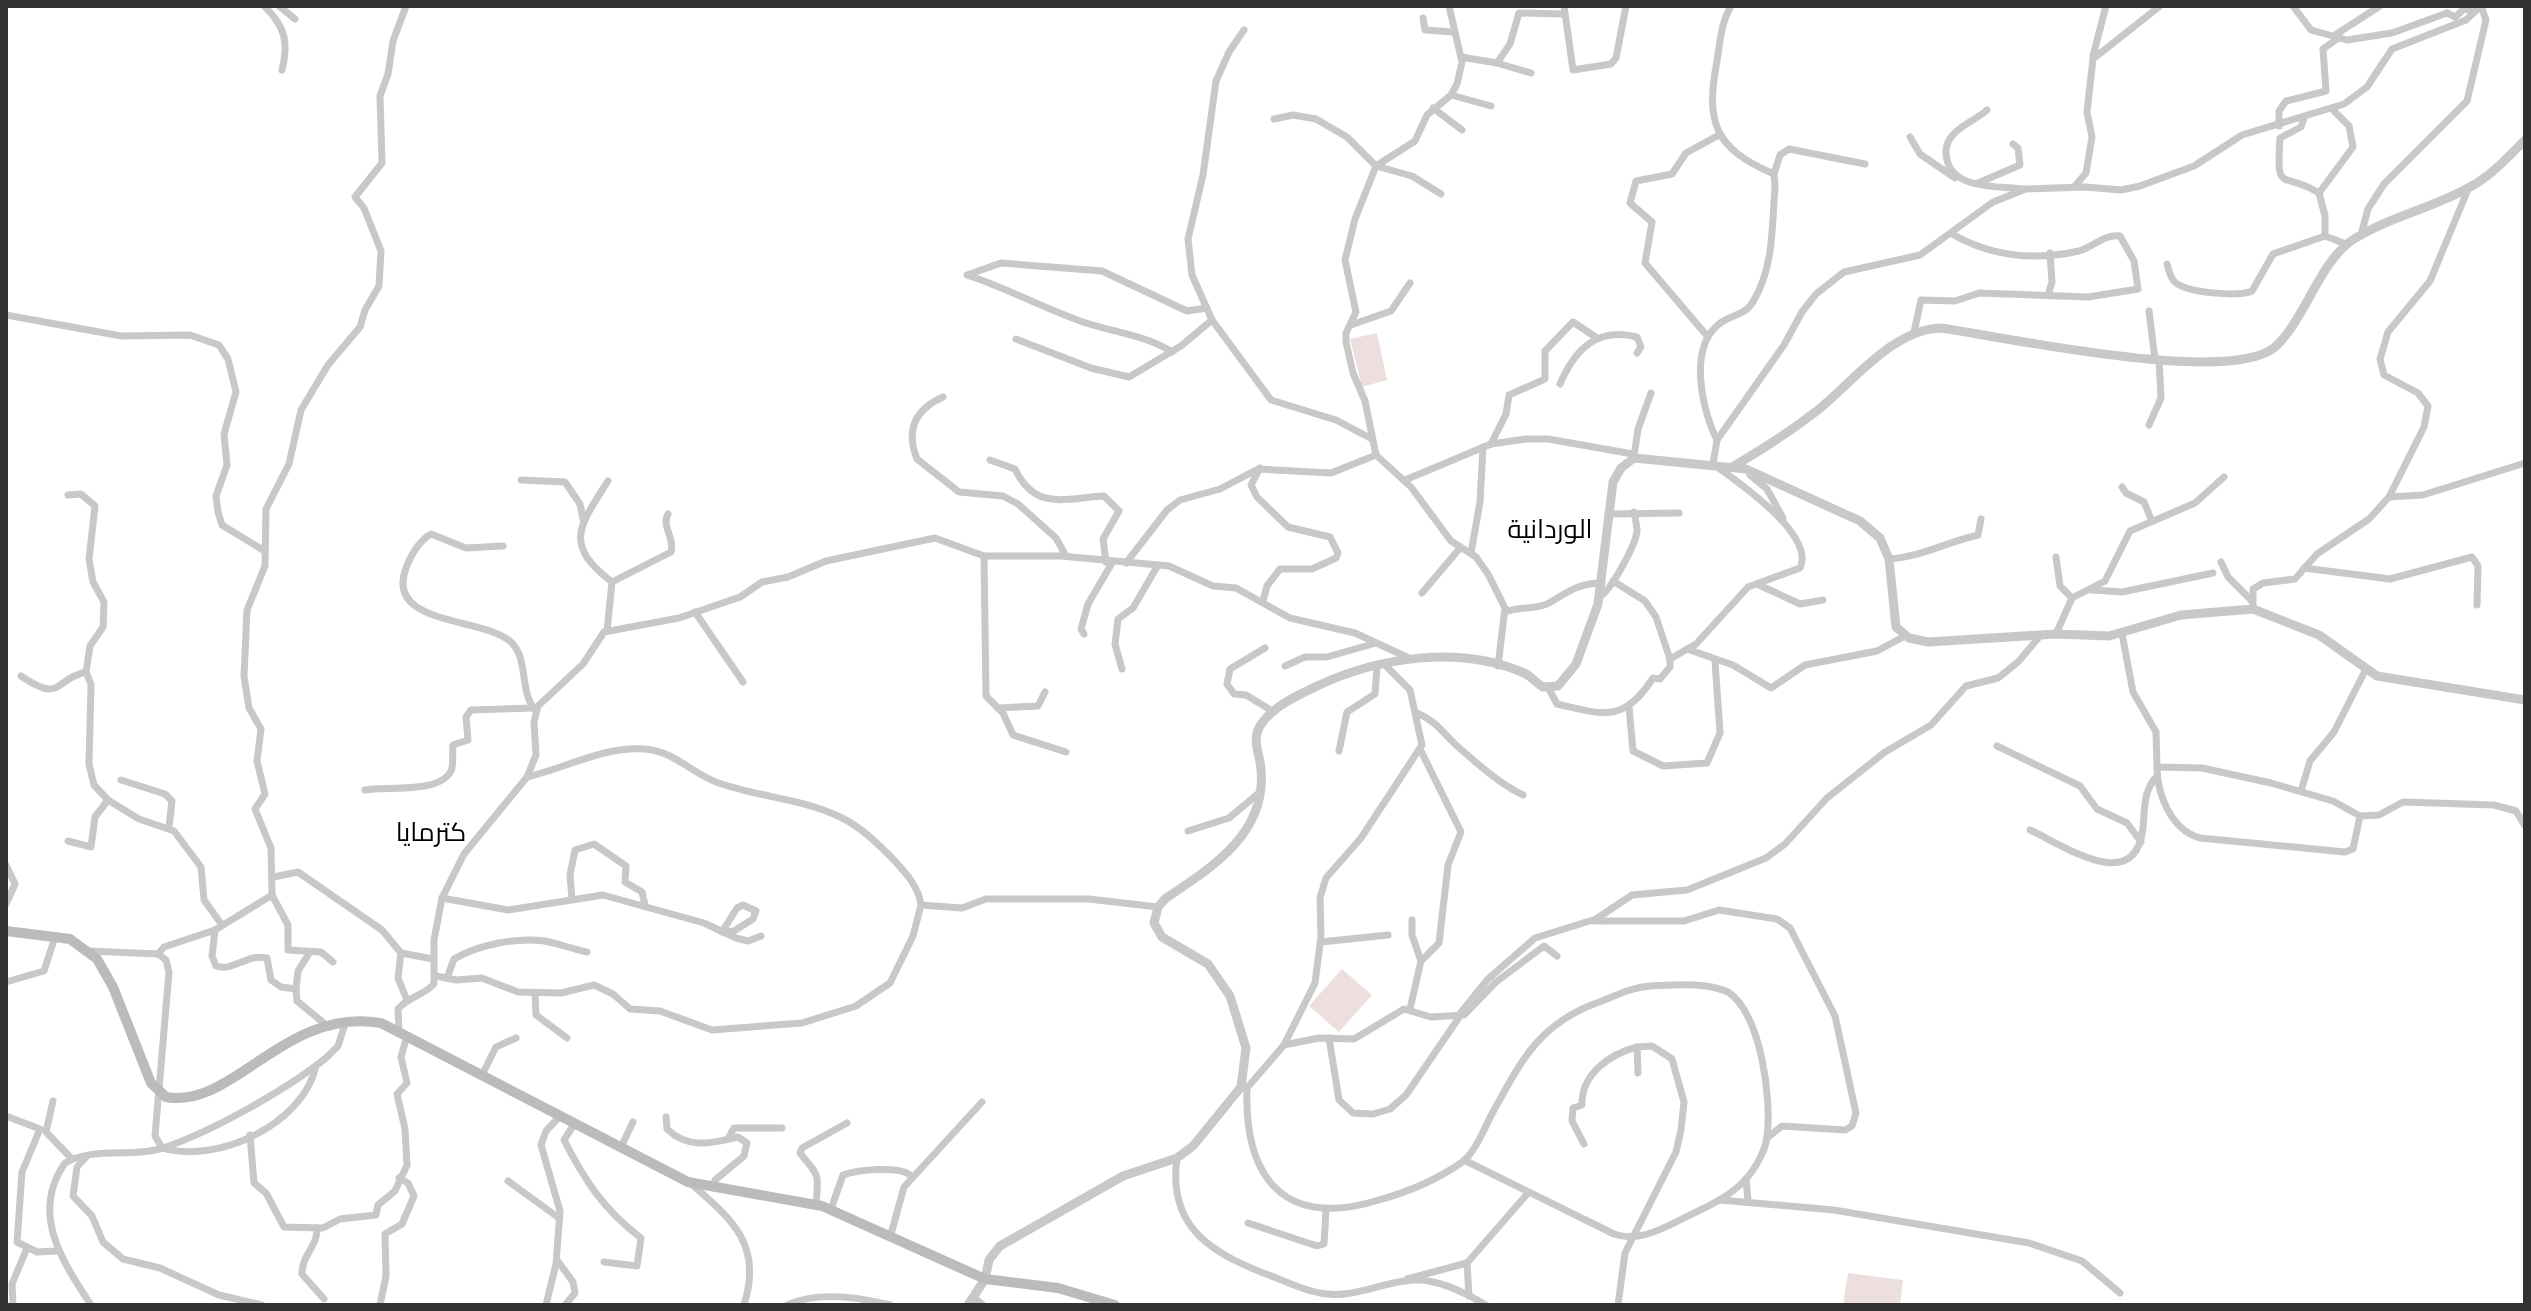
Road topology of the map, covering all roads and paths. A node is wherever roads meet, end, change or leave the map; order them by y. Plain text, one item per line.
1 (264, 6) edge
2 (279, 6) edge
3 (406, 6) edge
4 (1449, 6) edge
5 (1626, 6) edge
6 (1731, 6) edge
7 (2106, 6) edge
8 (2160, 6) edge
9 (2293, 6) edge
10 (2380, 6) edge
11 (2481, 6) edge
12 (2462, 8) edge
13 (2447, 9) edge
14 (1564, 10) edge
15 (1423, 18) dead end
16 (295, 19) dead end
17 (1244, 30) dead end
18 (1453, 32) junction
19 (2338, 36) junction
20 (1461, 57) junction
21 (2093, 59) junction
22 (1497, 63) junction
23 (282, 70) dead end
24 (1531, 73) dead end
25 (1451, 95) junction
26 (1491, 106) dead end
27 (1433, 108) junction
28 (2332, 109) junction
29 (1987, 110) dead end
30 (2304, 118) junction
31 (1274, 119) dead end
32 (2282, 124) junction
33 (1462, 130) dead end
34 (1719, 135) junction
35 (1910, 137) dead end
36 (2525, 140) edge
37 (2013, 144) dead end
38 (1865, 164) dead end
39 (1376, 166) junction
40 (1774, 174) junction
41 (1975, 184) junction
42 (2074, 187) junction
43 (2469, 187) junction
44 (2026, 189) junction
45 (2319, 193) junction
46 (1441, 194) dead end
47 (1952, 234) junction
48 (2361, 235) junction
49 (2325, 236) junction
50 (2346, 244) junction
51 (2050, 253) junction
52 (2167, 264) dead end
53 (1410, 283) dead end
54 (2048, 295) junction
55 (1207, 308) junction
56 (2149, 311) dead end
57 (6, 315) edge
58 (1212, 320) junction
59 (1349, 326) junction
60 (1914, 332) junction
61 (1708, 337) junction
62 (1597, 338) junction
63 (1016, 339) dead end
64 (1172, 352) junction
65 (1637, 353) dead end
66 (2157, 359) junction
67 (1560, 384) dead end
68 (1651, 393) dead end
69 (943, 397) dead end
70 (2149, 425) dead end
71 (1370, 438) junction
72 (1717, 440) junction
73 (1487, 446) junction
74 (1376, 455) junction
75 (1634, 456) junction
76 (990, 460) dead end
77 (2525, 463) edge
78 (1713, 464) junction
79 (1734, 466) junction
80 (1260, 468) junction
81 (2224, 477) dead end
82 (521, 480) dead end
83 (1405, 480) junction
84 (608, 481) dead end
85 (1023, 486) junction
86 (2122, 487) dead end
87 (68, 495) dead end
88 (2389, 497) junction
89 (1014, 502) junction
90 (1634, 512) junction
91 (1679, 513) dead end
92 (668, 514) dead end
93 (1608, 514) junction
94 (1981, 519) dead end
95 (2151, 519) junction
96 (584, 521) junction
97 (1786, 523) junction
98 (503, 546) dead end
99 (1460, 548) junction
100 (263, 550) junction
101 (671, 552) junction
102 (1471, 553) junction
103 (984, 556) junction
104 (1066, 556) junction
105 (2056, 557) dead end
106 (679, 559) dead end
107 (1889, 559) junction
108 (1109, 562) junction
109 (2221, 562) dead end
110 (1126, 563) junction
111 (1158, 565) junction
112 (2304, 568) junction
113 (2213, 573) dead end
114 (612, 582) junction
115 (1608, 582) junction
116 (1759, 585) junction
117 (2092, 590) junction
118 (1422, 593) dead end
119 (2072, 598) junction
120 (1823, 600) dead end
121 (1263, 601) junction
122 (2477, 605) dead end
123 (2252, 606) junction
124 (695, 612) junction
125 (1505, 612) junction
126 (607, 631) junction
127 (1084, 634) dead end
128 (2056, 634) junction
129 (2122, 634) junction
130 (1905, 636) junction
131 (2040, 636) junction
132 (1376, 643) junction
133 (1265, 648) dead end
134 (1687, 649) junction
135 (1409, 658) junction
136 (1670, 659) junction
137 (1715, 661) junction
138 (1285, 666) dead end
139 (1381, 666) junction
140 (1498, 666) junction
141 (1122, 669) dead end
142 (2365, 671) junction
143 (86, 672) junction
144 (21, 676) dead end
145 (743, 682) dead end
146 (1549, 689) junction
147 (1045, 692) dead end
148 (2525, 700) edge
149 (1629, 707) junction
150 (998, 708) junction
151 (534, 709) junction
152 (1274, 712) junction
153 (1417, 713) junction
154 (1997, 746) dead end
155 (1339, 751) dead end
156 (1421, 751) junction
157 (1066, 752) dead end
158 (2157, 771) junction
159 (527, 777) junction
160 (121, 780) dead end
161 (365, 790) dead end
162 (1260, 791) junction
163 (2301, 791) junction
164 (1523, 795) dead end
165 (108, 800) junction
166 (2360, 816) junction
167 (2525, 826) edge
168 (169, 827) junction
169 (2030, 830) dead end
170 (1188, 831) dead end
171 (68, 841) dead end
172 (2141, 842) junction
173 (6, 865) edge
174 (274, 877) junction
175 (272, 895) junction
176 (442, 898) junction
177 (572, 899) junction
178 (6, 904) edge
179 (645, 905) junction
180 (921, 905) junction
181 (1158, 907) junction
182 (1412, 920) dead end
183 (1591, 921) junction
184 (219, 927) junction
185 (6, 931) edge
186 (722, 932) junction
187 (1388, 935) dead end
188 (761, 936) dead end
189 (55, 937) junction
190 (1321, 942) junction
191 (89, 951) junction
192 (310, 952) junction
193 (587, 952) dead end
194 (401, 953) junction
195 (158, 954) junction
196 (1557, 956) dead end
197 (433, 959) junction
198 (1421, 961) junction
199 (333, 962) dead end
200 (436, 976) junction
201 (447, 978) junction
202 (6, 982) edge
203 (296, 989) junction
204 (535, 993) junction
205 (407, 1000) junction
206 (1410, 1009) junction
207 (1459, 1016) junction
208 (346, 1021) junction
209 (325, 1024) junction
210 (403, 1034) junction
211 (516, 1038) dead end
212 (567, 1038) dead end
213 (1329, 1038) junction
214 (1284, 1045) junction
215 (1637, 1047) junction
216 (316, 1066) junction
217 (1638, 1073) dead end
218 (482, 1075) junction
219 (1244, 1087) junction
220 (160, 1094) junction
221 (53, 1101) dead end
222 (982, 1102) dead end
223 (1768, 1111) junction
224 (6, 1116) edge
225 (560, 1116) junction
226 (666, 1117) dead end
227 (633, 1122) dead end
228 (575, 1123) junction
229 (847, 1123) dead end
230 (1782, 1126) junction
231 (782, 1128) dead end
232 (250, 1135) junction
233 (1767, 1138) junction
234 (728, 1139) junction
235 (1584, 1144) dead end
236 (621, 1147) junction
237 (162, 1148) junction
238 (87, 1156) junction
239 (1177, 1158) junction
240 (72, 1159) junction
241 (1464, 1160) junction
242 (911, 1176) junction
243 (399, 1178) junction
244 (1746, 1179) junction
245 (508, 1181) dead end
246 (688, 1182) junction
247 (714, 1188) junction
248 (1528, 1193) junction
249 (1720, 1200) junction
250 (1748, 1202) junction
251 (816, 1205) junction
252 (831, 1209) junction
253 (1326, 1210) junction
254 (559, 1218) junction
255 (1248, 1223) dead end
256 (317, 1228) junction
257 (891, 1234) junction
258 (6, 1235) edge
259 (1632, 1237) junction
260 (17, 1242) junction
261 (27, 1248) junction
262 (57, 1251) junction
263 (557, 1260) junction
264 (604, 1262) dead end
265 (1467, 1263) junction
266 (985, 1279) junction
267 (1406, 1280) junction
268 (2120, 1293) dead end
269 (1329, 1295) junction
270 (324, 1299) dead end
271 (1472, 1300) edge
272 (969, 1303) edge
273 (566, 1304) edge
274 (13, 1305) edge
275 (91, 1305) edge
276 (262, 1305) edge
277 (380, 1305) edge
278 (546, 1305) edge
279 (744, 1305) edge
280 (787, 1305) edge
281 (890, 1305) edge
282 (983, 1305) edge
283 (1115, 1305) edge
284 (1327, 1305) edge
285 (1486, 1305) edge
286 (1618, 1305) edge

1 - 23 street
2 - 16 street
3 - 100 street
4 - 18 street
5 - 14 street
6 - 34 street
7 - 21 street
8 - 21 street
9 - 19 street
10 - 19 street
11 - 12 street
11 - 28 street
11 - 48 street
12 - 13 street
13 - 19 street
14 - 22 street
15 - 18 street
17 - 55 street
18 - 20 street
19 - 32 street
20 - 22 street
20 - 25 street
21 - 42 street
22 - 24 street
25 - 26 street
25 - 27 street
27 - 33 street
27 - 39 street
28 - 30 street
28 - 45 street
29 - 41 street
30 - 32 street
30 - 45 street
31 - 39 street
32 - 42 street
34 - 40 street
34 - 61 street
35 - 41 street
36 - 43 street
37 - 41 street
38 - 40 street
39 - 46 street
39 - 59 street
40 - 61 street
41 - 44 street
42 - 44 street
43 - 48 street
43 - 88 street
44 - 47 street
45 - 49 street
47 - 51 street
47 - 72 street
48 - 50 street
49 - 50 street
49 - 52 street
50 - 66 street
51 - 54 street
51 - 54 street
53 - 59 street
54 - 60 street
55 - 58 street
55 - 64 street
56 - 66 street
57 - 100 street
58 - 64 street
58 - 71 street
59 - 71 street
60 - 66 street
60 - 79 street
61 - 72 street
62 - 65 street
62 - 67 street
62 - 73 street
63 - 64 street
66 - 70 street
68 - 75 street
69 - 89 street
71 - 74 street
72 - 78 street
73 - 75 street
73 - 83 street
73 - 102 street
74 - 80 street
74 - 83 street
75 - 78 street
75 - 93 street
76 - 85 street
77 - 88 street
78 - 79 street
78 - 97 street
79 - 97 street
79 - 107 street
80 - 110 street
80 - 121 street
81 - 95 street
82 - 96 street
83 - 99 street
84 - 96 street
85 - 89 street
85 - 108 street
86 - 95 street
87 - 143 street
88 - 112 street
89 - 104 street
90 - 91 street
90 - 93 street
90 - 115 street
92 - 101 street
93 - 115 street
94 - 107 street
95 - 117 street
96 - 114 street
97 - 116 street
98 - 151 street
99 - 102 street
99 - 118 street
100 - 174 street
101 - 106 street
101 - 114 street
102 - 125 street
103 - 104 street
103 - 124 street
103 - 150 street
104 - 108 street
105 - 119 street
107 - 130 street
108 - 110 street
108 - 127 street
109 - 123 street
110 - 111 street
111 - 121 street
111 - 141 street
112 - 122 street
112 - 123 street
113 - 117 street
114 - 126 street
115 - 125 street
115 - 136 street
115 - 146 street
116 - 120 street
116 - 134 street
117 - 119 street
119 - 128 street
121 - 132 street
123 - 129 street
123 - 142 street
124 - 126 street
124 - 145 street
125 - 140 street
126 - 151 street
128 - 129 street
128 - 131 street
129 - 158 street
130 - 131 street
130 - 137 street
131 - 183 street
132 - 135 street
132 - 138 street
133 - 152 street
134 - 136 street
134 - 137 street
135 - 139 street
135 - 140 street
136 - 149 street
137 - 149 street
139 - 152 street
139 - 153 street
139 - 155 street
140 - 146 street
142 - 148 street
142 - 163 street
143 - 144 street
143 - 165 street
146 - 149 street
147 - 150 street
150 - 157 street
151 - 159 street
151 - 161 street
152 - 162 street
153 - 156 street
153 - 164 street
154 - 172 street
156 - 190 street
156 - 198 street
158 - 163 street
158 - 166 street
158 - 172 street
159 - 176 street
159 - 180 street
160 - 168 street
162 - 170 street
162 - 181 street
163 - 166 street
165 - 168 street
165 - 171 street
166 - 167 street
168 - 184 street
169 - 172 street
173 - 178 street
174 - 175 street
174 - 194 street
175 - 184 street
175 - 192 street
176 - 177 street
176 - 197 street
177 - 179 street
177 - 179 street
179 - 186 street
180 - 181 street
180 - 204 street
181 - 219 street
182 - 198 street
183 - 207 street
183 - 230 street
184 - 195 street
184 - 203 street
185 - 189 main road
186 - 186 street
186 - 188 street
187 - 190 street
189 - 191 main road
189 - 202 street
190 - 214 street
191 - 195 street
191 - 220 main road
192 - 199 street
192 - 203 street
193 - 201 street
194 - 197 street
194 - 205 street
195 - 220 street
196 - 207 street
197 - 200 street
198 - 206 street
200 - 201 street
200 - 205 street
201 - 204 street
203 - 209 street
204 - 212 street
205 - 210 street
206 - 207 street
206 - 213 street
207 - 213 street
208 - 209 main road
208 - 210 main road
208 - 216 street
209 - 220 main road
210 - 218 main road
210 - 243 street
211 - 218 street
213 - 214 street
214 - 219 street
215 - 217 street
215 - 235 street
215 - 259 street
216 - 232 street
216 - 237 street
218 - 225 main road
219 - 239 street
219 - 253 street
220 - 237 street
221 - 240 street
222 - 242 street
223 - 230 street
223 - 233 street
223 - 241 street
224 - 260 street
225 - 228 main road
225 - 254 street
226 - 234 street
227 - 236 street
228 - 236 main road
228 - 264 street
229 - 251 street
230 - 233 street
231 - 234 street
232 - 237 street
232 - 256 street
233 - 244 street
234 - 247 street
236 - 246 main road
237 - 238 street
238 - 240 street
238 - 276 street
239 - 266 street
239 - 269 street
240 - 262 street
241 - 248 street
241 - 253 street
242 - 252 street
242 - 257 street
243 - 256 street
243 - 277 street
244 - 249 street
244 - 250 street
245 - 254 street
246 - 247 main road
246 - 279 street
247 - 251 main road
248 - 259 street
248 - 265 street
249 - 250 street
249 - 259 street
250 - 268 street
251 - 252 main road
252 - 257 main road
253 - 255 street
254 - 263 street
256 - 270 street
257 - 266 main road
258 - 260 street
259 - 286 street
260 - 261 street
261 - 262 street
261 - 274 street
262 - 275 street
263 - 273 street
263 - 278 street
265 - 267 street
265 - 271 street
266 - 272 street
266 - 283 main road
267 - 269 street
267 - 271 street
269 - 284 street
271 - 285 street
272 - 282 street
280 - 281 street

